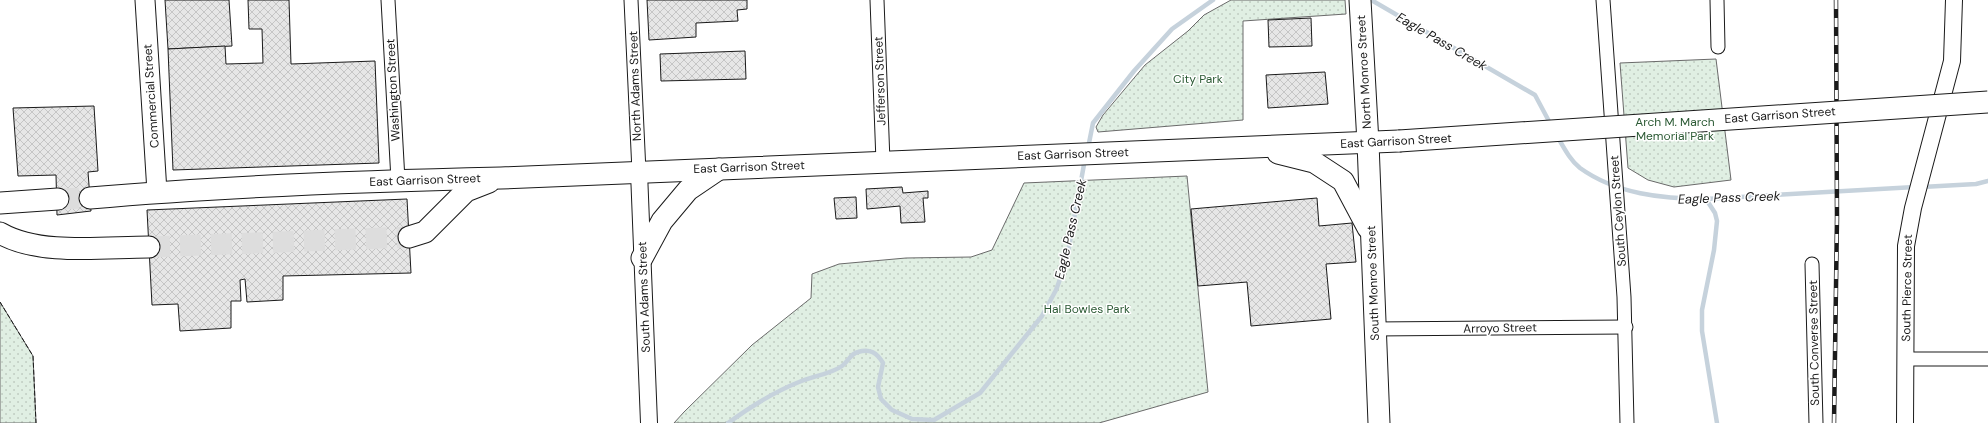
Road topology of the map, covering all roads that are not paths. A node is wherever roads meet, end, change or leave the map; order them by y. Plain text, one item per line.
1 (145, 0) edge
2 (388, 0) edge
3 (631, 0) edge
4 (877, 0) edge
5 (1360, 0) edge
6 (1603, 0) edge
7 (1717, 0) edge
8 (1954, 0) edge
9 (1718, 47) dead end
10 (1988, 102) edge
11 (1368, 143) junction
12 (1256, 148) junction
13 (883, 162) junction
14 (719, 169) junction
15 (639, 172) junction
16 (501, 178) junction
17 (398, 180) junction
18 (157, 192) junction
19 (90, 198) tunnel mouth
20 (58, 199) tunnel mouth
21 (0, 203) edge
22 (1371, 232) junction
23 (0, 233) edge
24 (409, 237) tunnel mouth
25 (149, 247) tunnel mouth
26 (642, 258) junction
27 (1812, 264) dead end
28 (1626, 327) junction
29 (1374, 329) junction
30 (1906, 358) junction
31 (1988, 359) edge
32 (649, 423) edge
33 (1379, 423) edge
34 (1626, 423) edge
35 (1816, 423) edge
36 (1905, 423) edge

1 - 18 main road, Commercial Street
2 - 17 street, Washington Street
3 - 15 street, North Adams Street
4 - 13 street, Jefferson Street
5 - 11 main road, North Monroe Street
6 - 28 street, South Ceylon Street
7 - 9 street
8 - 30 street, South Pierce Street
10 - 11 main road, East Garrison Street, bridge
11 - 12 main road, East Garrison Street
11 - 22 main road, South Monroe Street
12 - 13 main road, East Garrison Street
12 - 22 main road
13 - 14 main road, East Garrison Street
14 - 15 main road, East Garrison Street
14 - 26 main road
15 - 16 main road, East Garrison Street
15 - 26 street, South Adams Street
16 - 17 main road, East Garrison Street
16 - 24 main road
17 - 18 main road, East Garrison Street
18 - 19 main road, East Garrison Street
20 - 21 main road
22 - 29 main road, South Monroe Street
23 - 25 main road
26 - 32 street, South Adams Street
27 - 35 street, South Converse Street
28 - 29 street, Arroyo Street
28 - 34 street, South Ceylon Street
29 - 33 main road, South Monroe Street
30 - 31 street
30 - 36 street, South Pierce Street

